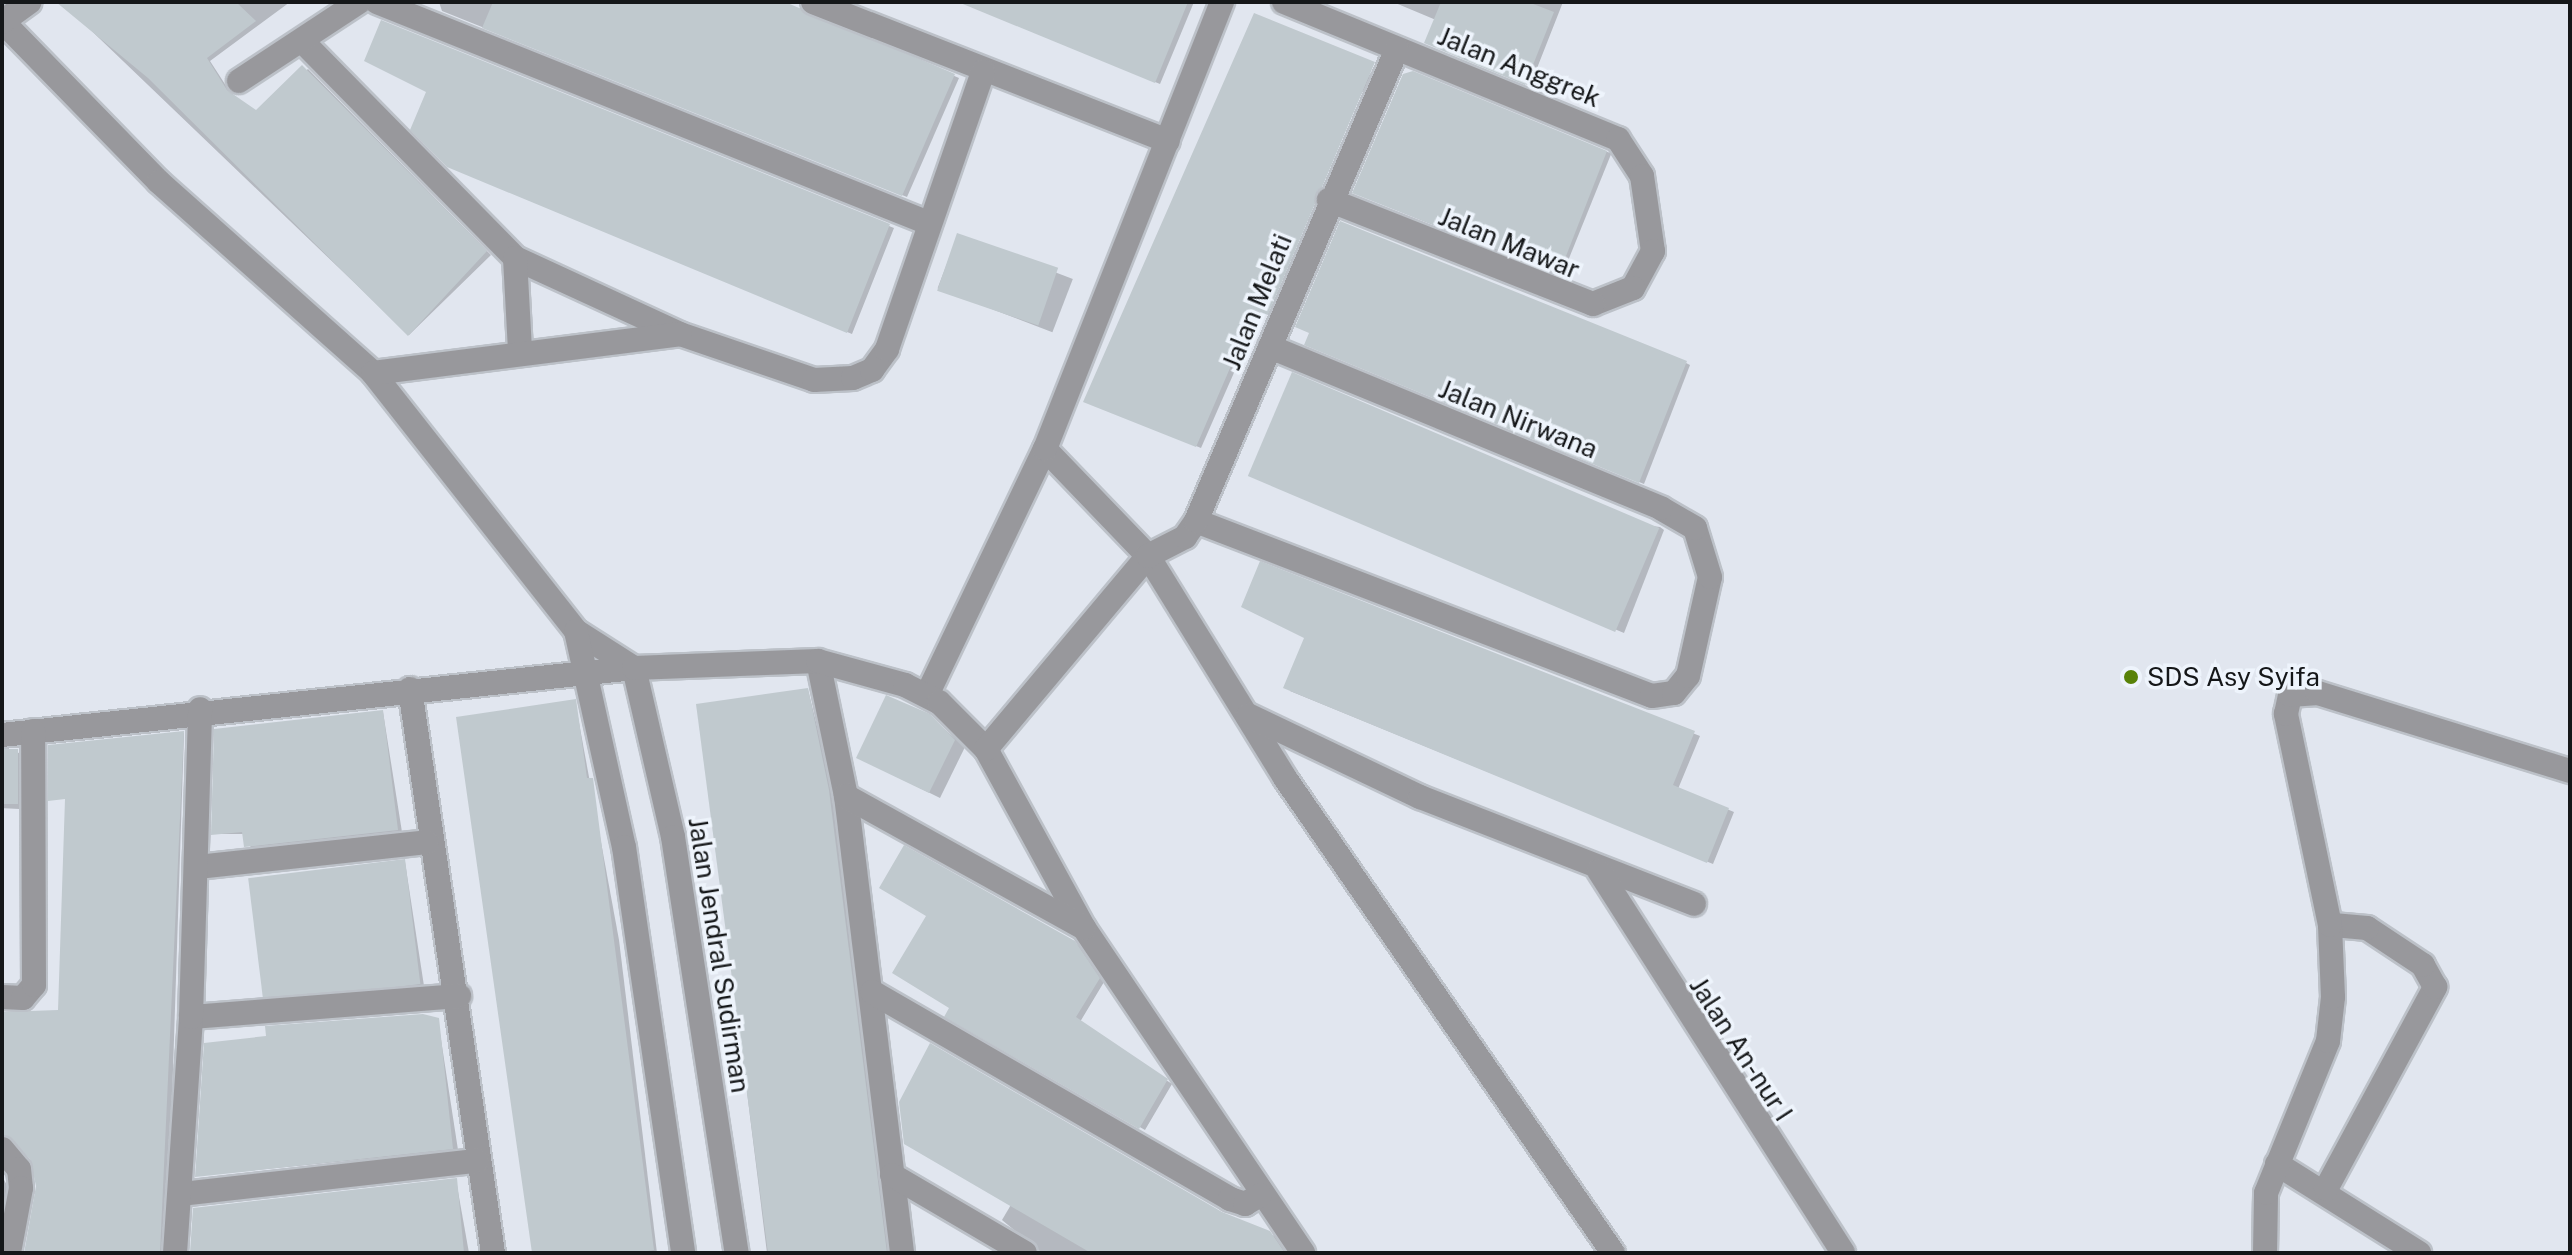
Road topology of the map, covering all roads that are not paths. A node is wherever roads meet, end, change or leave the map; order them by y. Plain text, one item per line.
1 (30, 2) edge
2 (359, 2) edge
3 (377, 2) edge
4 (813, 2) edge
5 (1222, 2) edge
6 (1284, 2) edge
7 (1319, 8) edge
8 (2, 22) edge
9 (305, 44) junction
10 (1397, 49) junction
11 (983, 71) junction
12 (239, 81) dead end
13 (1601, 130) joint
14 (1168, 141) junction
15 (1329, 200) junction
16 (926, 222) junction
17 (515, 258) junction
18 (680, 334) junction
19 (1270, 347) junction
20 (520, 351) junction
21 (373, 373) junction
22 (1045, 449) junction
23 (1196, 521) junction
24 (1148, 556) junction
25 (576, 631) junction
26 (818, 661) junction
27 (634, 668) junction
28 (584, 673) junction
29 (410, 689) junction
30 (927, 695) junction
31 (200, 709) junction
32 (1246, 714) junction
33 (33, 731) junction
34 (2, 735) edge
35 (986, 749) junction
36 (2570, 771) edge
37 (846, 796) junction
38 (427, 842) junction
39 (198, 867) junction
40 (1599, 871) junction
41 (1694, 904) dead end
42 (2330, 925) junction
43 (1084, 928) junction
44 (872, 992) junction
45 (459, 996) junction
46 (2, 997) edge
47 (191, 1017) junction
48 (2, 1149) edge
49 (477, 1161) junction
50 (2277, 1164) junction
51 (892, 1175) junction
52 (2326, 1189) junction
53 (181, 1194) junction
54 (1260, 1195) junction
55 (9, 1253) edge
56 (175, 1253) edge
57 (493, 1253) edge
58 (683, 1253) edge
59 (737, 1253) edge
60 (902, 1253) edge
61 (1025, 1253) edge
62 (1303, 1253) edge
63 (1613, 1253) edge
64 (1843, 1253) edge
65 (2265, 1253) edge
66 (2419, 1253) edge

1 - 8 street
2 - 9 street
3 - 16 street
4 - 11 street
5 - 14 street
6 - 7 street, Jalan Anggrek
7 - 10 street, Jalan Anggrek
8 - 21 street
9 - 12 street
9 - 17 street
10 - 13 street, Jalan Anggrek
10 - 15 street, Jalan Melati
11 - 14 street
11 - 16 street
13 - 15 street, Jalan Mawar
14 - 22 street
15 - 19 street, Jalan Melati
16 - 18 street
17 - 18 street
17 - 20 street
18 - 20 street
19 - 23 street, Jalan Melati
19 - 23 street, Jalan Nirwana
20 - 21 street
21 - 25 street
22 - 24 street
22 - 30 street
23 - 24 street, Jalan Melati
24 - 32 street
24 - 35 street
25 - 27 street
25 - 28 street
26 - 27 street
26 - 30 street
26 - 37 street
27 - 28 street
27 - 59 street, Jalan Jendral Sudirman
28 - 29 street
28 - 58 street
29 - 31 street
29 - 38 street
30 - 35 street
31 - 33 street
31 - 39 street
32 - 40 street
32 - 63 street
33 - 34 street
33 - 46 street
35 - 43 street
36 - 42 street
37 - 43 street
37 - 44 street
38 - 39 street
38 - 45 street
39 - 47 street
40 - 41 street
40 - 64 street, Jalan An-nur I
42 - 50 street
42 - 52 street
43 - 54 street
44 - 51 street
44 - 54 street
45 - 47 street
45 - 49 street
47 - 53 street
48 - 55 street
49 - 53 street
49 - 57 street
50 - 52 street
50 - 65 street
51 - 60 street
51 - 61 street
52 - 66 street
53 - 56 street
54 - 62 street

